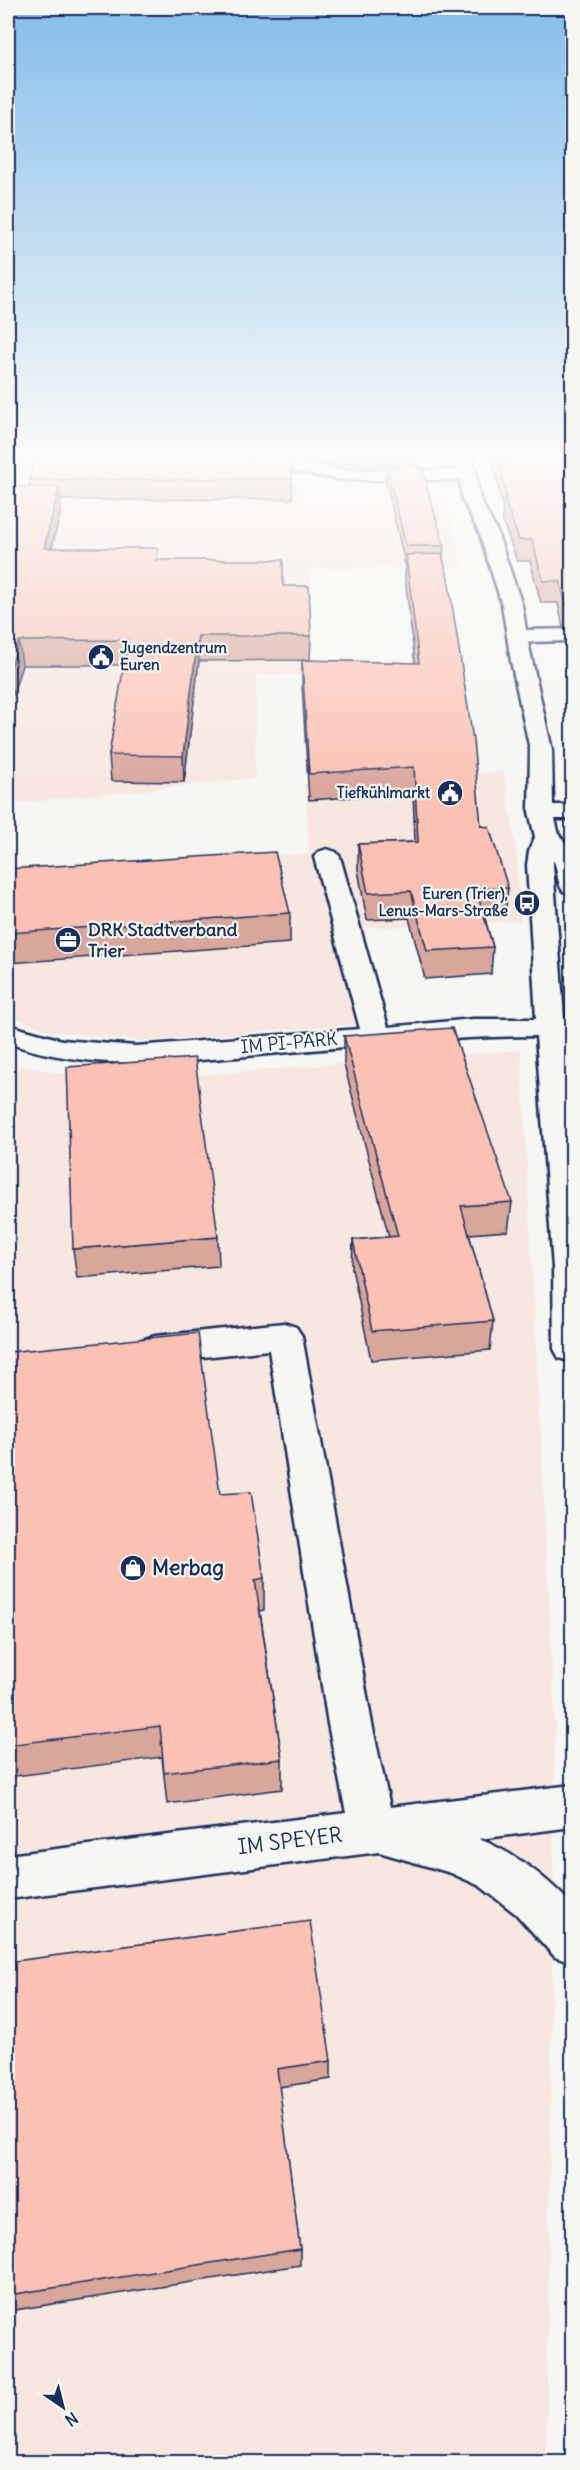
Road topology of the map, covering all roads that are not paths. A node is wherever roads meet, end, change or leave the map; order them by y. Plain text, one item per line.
1 (500, 567) edge
2 (573, 635) edge
3 (516, 636) junction
4 (573, 812) edge
5 (544, 824) junction
6 (327, 857) dead end
7 (573, 886) edge
8 (561, 1027) edge
9 (8, 1034) edge
10 (376, 1036) junction
11 (571, 1268) edge
12 (573, 1349) edge
13 (123, 1353) edge
14 (573, 1806) edge
15 (372, 1830) junction
16 (8, 1877) edge
17 (573, 1940) edge

1 - 3 street
2 - 3 street
3 - 5 street
4 - 5 street
5 - 7 street
5 - 8 street
6 - 10 street
8 - 10 street, IM PI-PARK
8 - 11 street
9 - 10 street, IM PI-PARK
11 - 12 street
13 - 15 street
14 - 15 street, IM SPEYER
15 - 16 street, IM SPEYER
15 - 17 street

